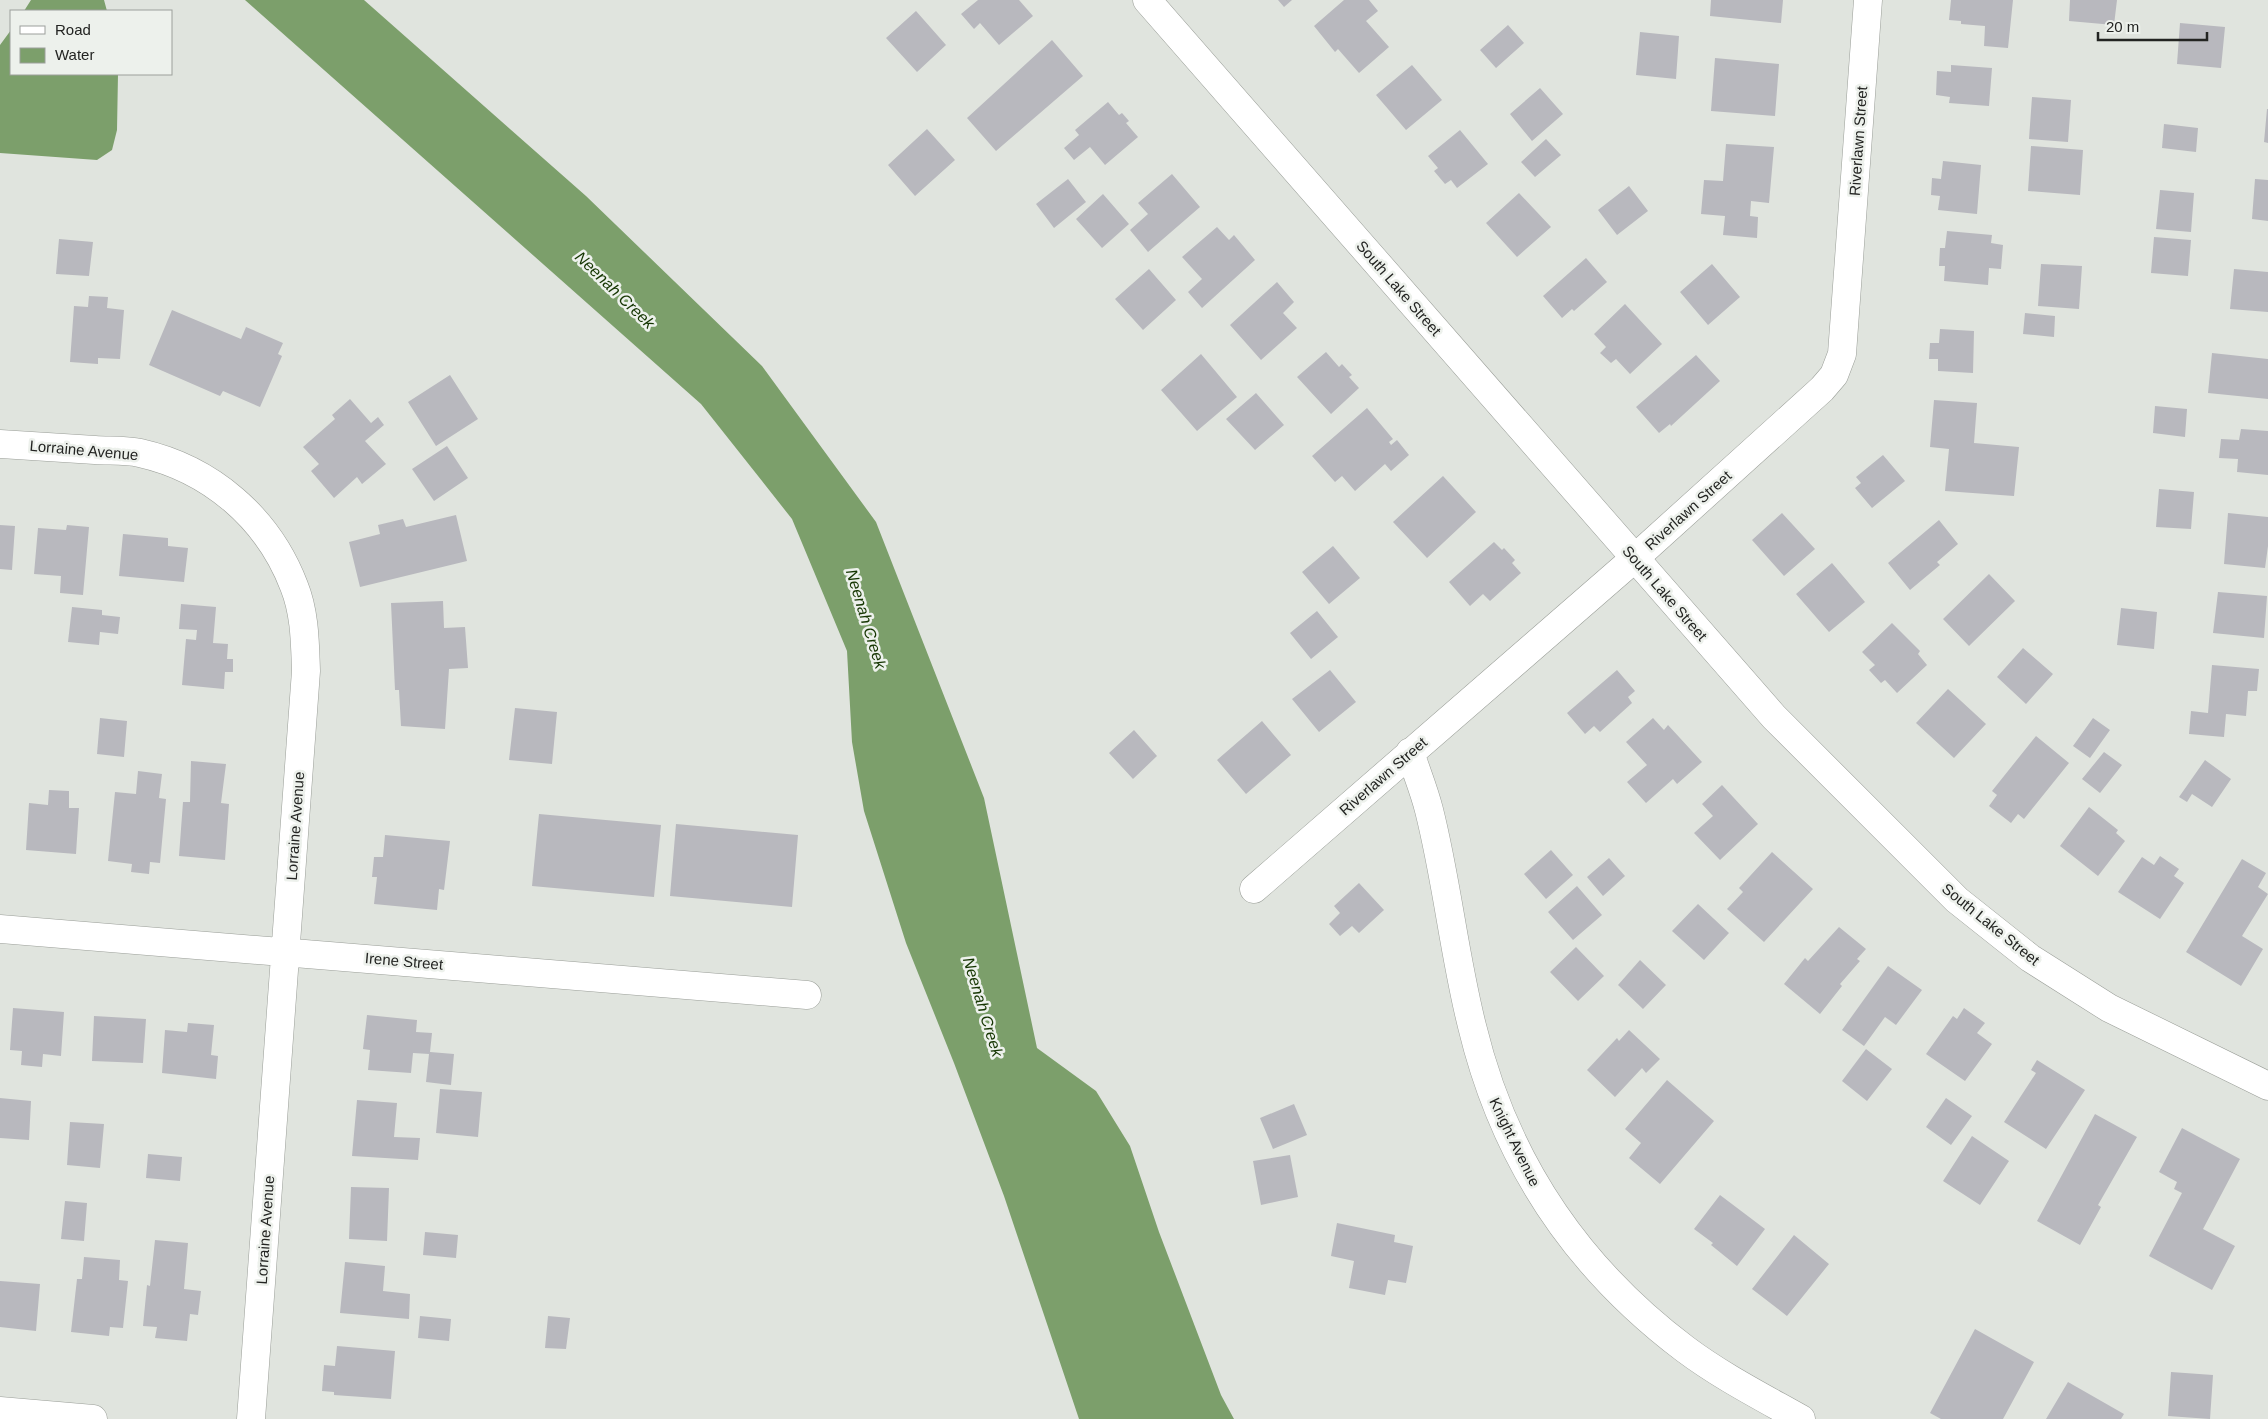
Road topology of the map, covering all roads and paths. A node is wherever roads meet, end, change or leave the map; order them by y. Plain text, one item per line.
1 (1147, 0) edge
2 (1868, 0) edge
3 (0, 444) edge
4 (1635, 558) junction
5 (1410, 752) junction
6 (1254, 889) dead end
7 (0, 929) edge
8 (286, 951) junction
9 (807, 995) dead end
10 (2268, 1086) edge
11 (0, 1411) edge
12 (93, 1419) edge
13 (251, 1419) edge
14 (1800, 1419) edge

1 - 4 street, South Lake Street
2 - 4 street, Riverlawn Street
3 - 8 street, Lorraine Avenue
4 - 5 street, Riverlawn Street
4 - 10 street, South Lake Street
5 - 6 street, Riverlawn Street
5 - 14 street, Knight Avenue
7 - 8 street, Irene Street
8 - 9 street, Irene Street
8 - 13 street, Lorraine Avenue
11 - 12 street

